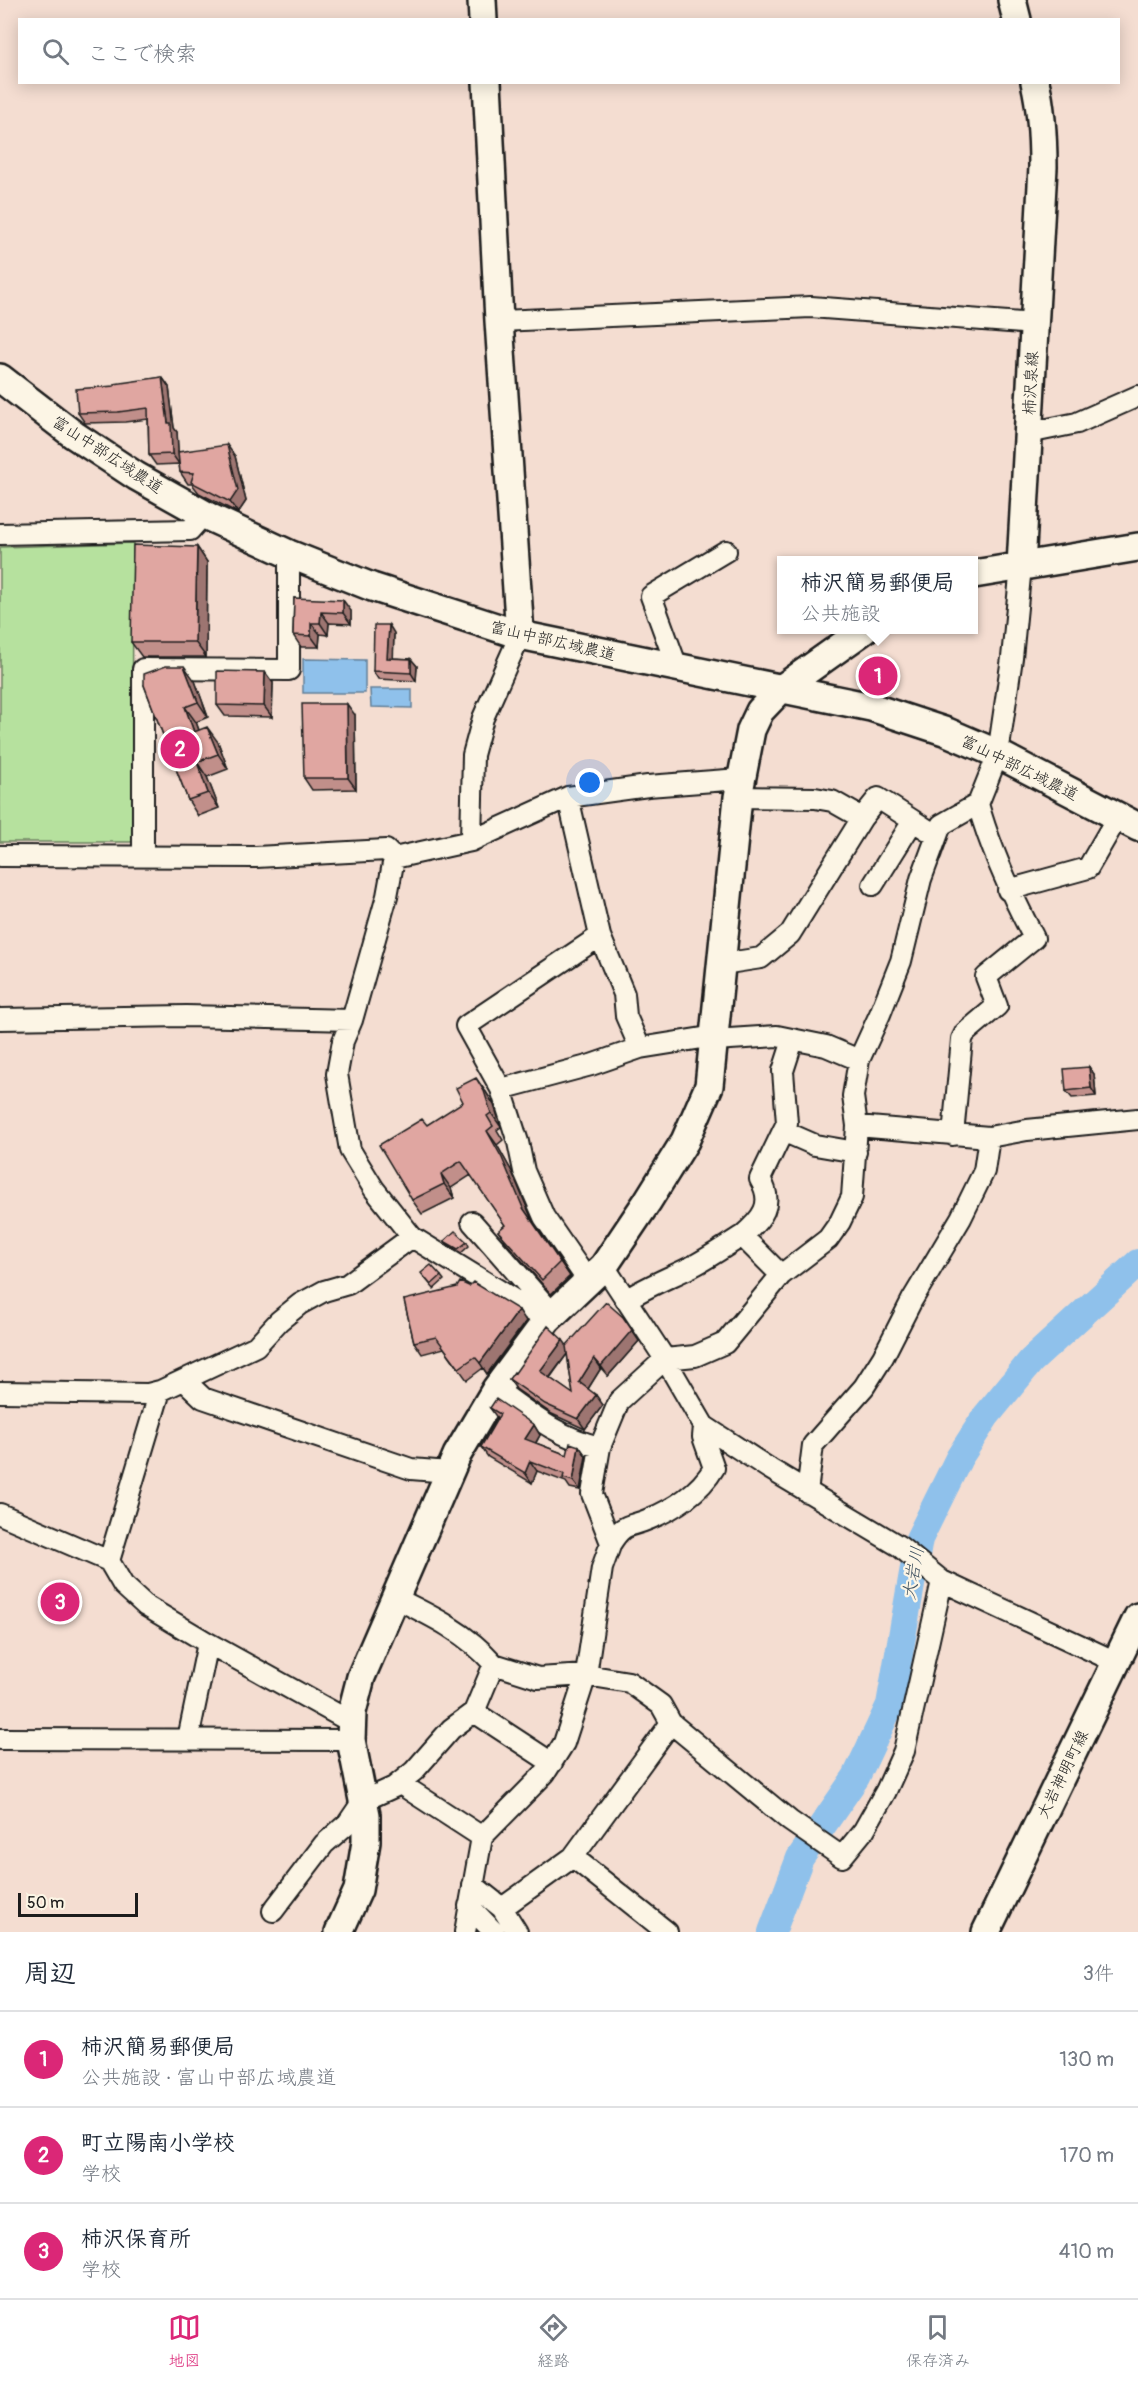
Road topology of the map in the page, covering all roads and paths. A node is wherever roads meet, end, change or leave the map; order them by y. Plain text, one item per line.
1 (482, 0) edge
2 (1012, 0) edge
3 (483, 18) edge
4 (1016, 18) edge
5 (487, 84) edge
6 (1035, 84) edge
7 (499, 321) junction
8 (1034, 324) junction
9 (0, 378) edge
10 (1138, 396) edge
11 (1028, 433) junction
12 (204, 514) junction
13 (0, 534) edge
14 (1138, 547) edge
15 (726, 551) dead end
16 (289, 554) junction
17 (1021, 566) junction
18 (978, 573) edge
19 (858, 634) edge
20 (519, 635) junction
21 (676, 667) junction
22 (781, 688) junction
23 (998, 754) junction
24 (739, 788) junction
25 (568, 797) junction
26 (978, 804) junction
27 (862, 818) junction
28 (913, 821) junction
29 (1128, 822) edge
30 (937, 836) junction
31 (471, 841) junction
32 (0, 856) edge
33 (143, 856) junction
34 (394, 858) junction
35 (873, 885) dead end
36 (1008, 890) junction
37 (600, 936) junction
38 (722, 964) junction
39 (0, 1019) edge
40 (352, 1020) junction
41 (714, 1038) junction
42 (793, 1040) junction
43 (640, 1048) junction
44 (859, 1060) junction
45 (501, 1089) junction
46 (1138, 1119) edge
47 (857, 1126) junction
48 (783, 1131) junction
49 (953, 1135) junction
50 (989, 1137) junction
51 (856, 1152) junction
52 (472, 1222) dead end
53 (742, 1236) junction
54 (412, 1237) junction
55 (596, 1273) junction
56 (781, 1275) junction
57 (626, 1300) junction
58 (550, 1317) junction
59 (665, 1359) junction
60 (184, 1380) junction
61 (496, 1389) junction
62 (160, 1391) junction
63 (0, 1392) edge
64 (704, 1426) junction
65 (600, 1447) junction
66 (449, 1472) junction
67 (807, 1492) junction
68 (0, 1514) edge
69 (611, 1543) junction
70 (109, 1562) junction
71 (942, 1581) junction
72 (395, 1598) junction
73 (1138, 1617) edge
74 (208, 1643) junction
75 (1116, 1662) junction
76 (494, 1664) junction
77 (585, 1675) junction
78 (474, 1712) junction
79 (671, 1723) junction
80 (351, 1731) junction
81 (0, 1739) edge
82 (188, 1739) junction
83 (552, 1763) junction
84 (399, 1783) junction
85 (363, 1801) junction
86 (482, 1837) junction
87 (573, 1857) junction
88 (473, 1885) junction
89 (469, 1906) junction
90 (502, 1908) junction
91 (273, 1911) dead end
92 (339, 1932) edge
93 (465, 1932) edge
94 (494, 1932) edge
95 (517, 1932) edge
96 (667, 1932) edge
97 (988, 1932) edge

1 - 3 street
2 - 4 street
5 - 7 street
6 - 8 street, 柿沢泉線
7 - 8 street
7 - 20 street
8 - 11 street, 柿沢泉線
9 - 12 street, 富山中部広域農道
10 - 11 street
11 - 17 street, 柿沢泉線
12 - 13 street
12 - 16 street, 富山中部広域農道
14 - 17 street
15 - 21 street
16 - 20 street, 富山中部広域農道
16 - 33 street
17 - 18 street
17 - 23 street
19 - 22 street
20 - 21 street, 富山中部広域農道
20 - 31 street
21 - 22 street, 富山中部広域農道
22 - 23 street, 富山中部広域農道
22 - 24 street
23 - 26 street
23 - 29 street, 富山中部広域農道
24 - 25 street
24 - 27 street
24 - 38 street
25 - 31 street
25 - 37 street
26 - 30 street
26 - 36 street
27 - 28 street
27 - 38 street
28 - 30 street
28 - 35 street
29 - 36 street
30 - 44 street
31 - 34 street
32 - 33 street
33 - 34 street
34 - 40 street
36 - 49 street
37 - 43 street
37 - 45 street
38 - 41 street
39 - 40 street
40 - 54 street
41 - 42 street
41 - 43 street
41 - 55 street
42 - 44 street
42 - 48 street
43 - 45 street
44 - 47 street
45 - 55 street
46 - 50 street
47 - 49 street
47 - 51 street
48 - 51 street
48 - 53 street
49 - 50 street
50 - 67 street
51 - 56 street
52 - 58 street
53 - 56 street
53 - 57 street
54 - 58 street
54 - 60 street
55 - 57 street
55 - 58 street
56 - 59 street
57 - 59 street
58 - 61 street
59 - 64 street
59 - 65 street
60 - 62 street
60 - 66 street
61 - 65 street
61 - 66 street
62 - 63 street
62 - 70 street
64 - 67 street
64 - 69 street
65 - 69 street
66 - 72 street
67 - 71 street
68 - 70 street
69 - 77 street
70 - 74 street
71 - 75 street
71 - 79 street
72 - 76 street
72 - 80 street
73 - 75 street, 大岩神明町線
74 - 80 street
74 - 82 street
75 - 97 street, 大岩神明町線
76 - 77 street
76 - 78 street
77 - 79 street
77 - 83 street
78 - 83 street
78 - 84 street
79 - 87 street
80 - 82 street
80 - 85 street
81 - 82 street
83 - 86 street
84 - 85 street
84 - 86 street
85 - 91 street
85 - 92 street
86 - 88 street
87 - 90 street
87 - 96 street
88 - 89 street
88 - 90 street
89 - 93 street
89 - 94 street
90 - 95 street

